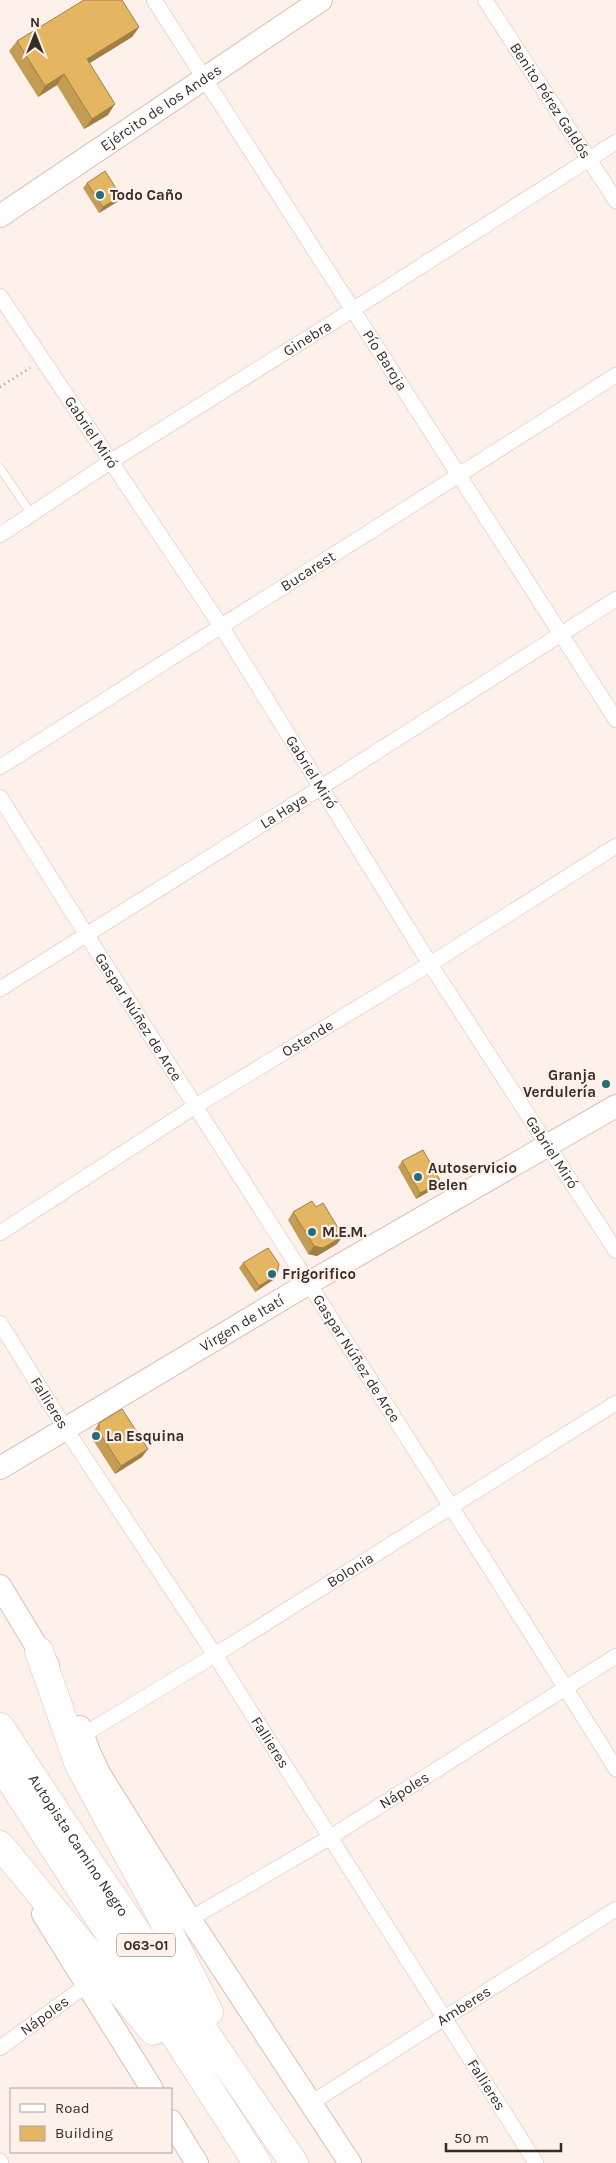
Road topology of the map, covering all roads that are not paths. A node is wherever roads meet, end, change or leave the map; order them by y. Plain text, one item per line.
1 (154, 0) edge
2 (321, 0) edge
3 (485, 0) edge
4 (206, 78) junction
5 (616, 142) edge
6 (589, 159) junction
7 (616, 201) edge
8 (0, 216) edge
9 (0, 296) edge
10 (354, 309) junction
11 (616, 375) edge
12 (110, 462) junction
13 (0, 468) edge
14 (460, 475) junction
15 (32, 515) junction
16 (0, 535) edge
17 (616, 599) edge
18 (221, 626) junction
19 (561, 634) junction
20 (616, 720) edge
21 (0, 767) edge
22 (320, 788) junction
23 (0, 798) edge
24 (616, 846) edge
25 (86, 936) junction
26 (430, 964) junction
27 (0, 989) edge
28 (616, 1106) edge
29 (194, 1107) junction
30 (549, 1144) junction
31 (0, 1233) edge
32 (616, 1251) edge
33 (309, 1283) junction
34 (0, 1323) edge
35 (616, 1403) edge
36 (65, 1428) junction
37 (0, 1468) edge
38 (451, 1506) junction
39 (0, 1586) edge
40 (40, 1651) junction
41 (215, 1655) junction
42 (616, 1656) edge
43 (566, 1688) junction
44 (0, 1727) edge
45 (83, 1735) junction
46 (0, 1764) edge
47 (616, 1769) edge
48 (329, 1838) junction
49 (0, 1845) edge
50 (616, 1909) edge
51 (190, 1920) junction
52 (88, 1984) junction
53 (445, 2018) junction
54 (0, 2048) edge
55 (151, 2088) edge
56 (311, 2103) junction
57 (257, 2107) junction
58 (172, 2123) edge
59 (231, 2125) junction
60 (197, 2163) edge
61 (257, 2163) edge
62 (294, 2163) edge
63 (350, 2163) edge
64 (536, 2163) edge

1 - 4 street, Pío Baroja
2 - 4 street, Ejército de los Andes
3 - 6 street, Benito Pérez Galdós
4 - 8 street, Ejército de los Andes
4 - 10 street, Pío Baroja
5 - 6 street, Ginebra
6 - 7 street, Benito Pérez Galdós
6 - 10 street, Ginebra
9 - 12 street, Gabriel Miró
10 - 12 street, Ginebra
10 - 14 street, Pío Baroja
11 - 14 street, Bucarest
12 - 15 street, Ginebra
12 - 18 street, Gabriel Miró
13 - 15 lane
14 - 18 street, Bucarest
14 - 19 street, Pío Baroja
15 - 16 street, Ginebra
17 - 19 street, La Haya
18 - 21 street, Bucarest
18 - 22 street, Gabriel Miró
19 - 20 street, Pío Baroja
19 - 22 street, La Haya
22 - 25 street, La Haya
22 - 26 street, Gabriel Miró
23 - 25 street, Gaspar Núñez de Arce
24 - 26 street, Ostende
25 - 27 street, La Haya
25 - 29 street, Gaspar Núñez de Arce
26 - 29 street, Ostende
26 - 30 street, Gabriel Miró
28 - 30 street, Virgen de Itatí
29 - 31 street, Ostende
29 - 33 street, Gaspar Núñez de Arce
30 - 32 street, Gabriel Miró
30 - 33 street, Virgen de Itatí
33 - 36 street, Virgen de Itatí
33 - 38 street, Gaspar Núñez de Arce
34 - 36 street, Fallieres
35 - 38 street, Bolonia
36 - 37 street, Virgen de Itatí
36 - 41 street, Fallieres
38 - 41 street, Bolonia
38 - 43 street, Gaspar Núñez de Arce
39 - 40 street
40 - 45 street
40 - 57 highway
41 - 45 street, Bolonia
41 - 48 street, Fallieres
42 - 43 street, Nápoles
43 - 47 street, Gaspar Núñez de Arce
43 - 48 street, Nápoles
44 - 57 highway, Autopista Camino Negro / 063-01
45 - 51 street
46 - 59 highway, Autopista Camino Negro / 063-01
48 - 51 street, Nápoles
48 - 53 street, Fallieres
49 - 52 street
49 - 59 highway
50 - 53 street, Amberes
51 - 56 street
52 - 54 street, Nápoles
52 - 55 street
53 - 56 street, Amberes
53 - 64 street, Fallieres
56 - 63 street
57 - 62 highway, Autopista Camino Negro / 063-01
58 - 60 street
59 - 61 highway, Autopista Camino Negro / 063-01

